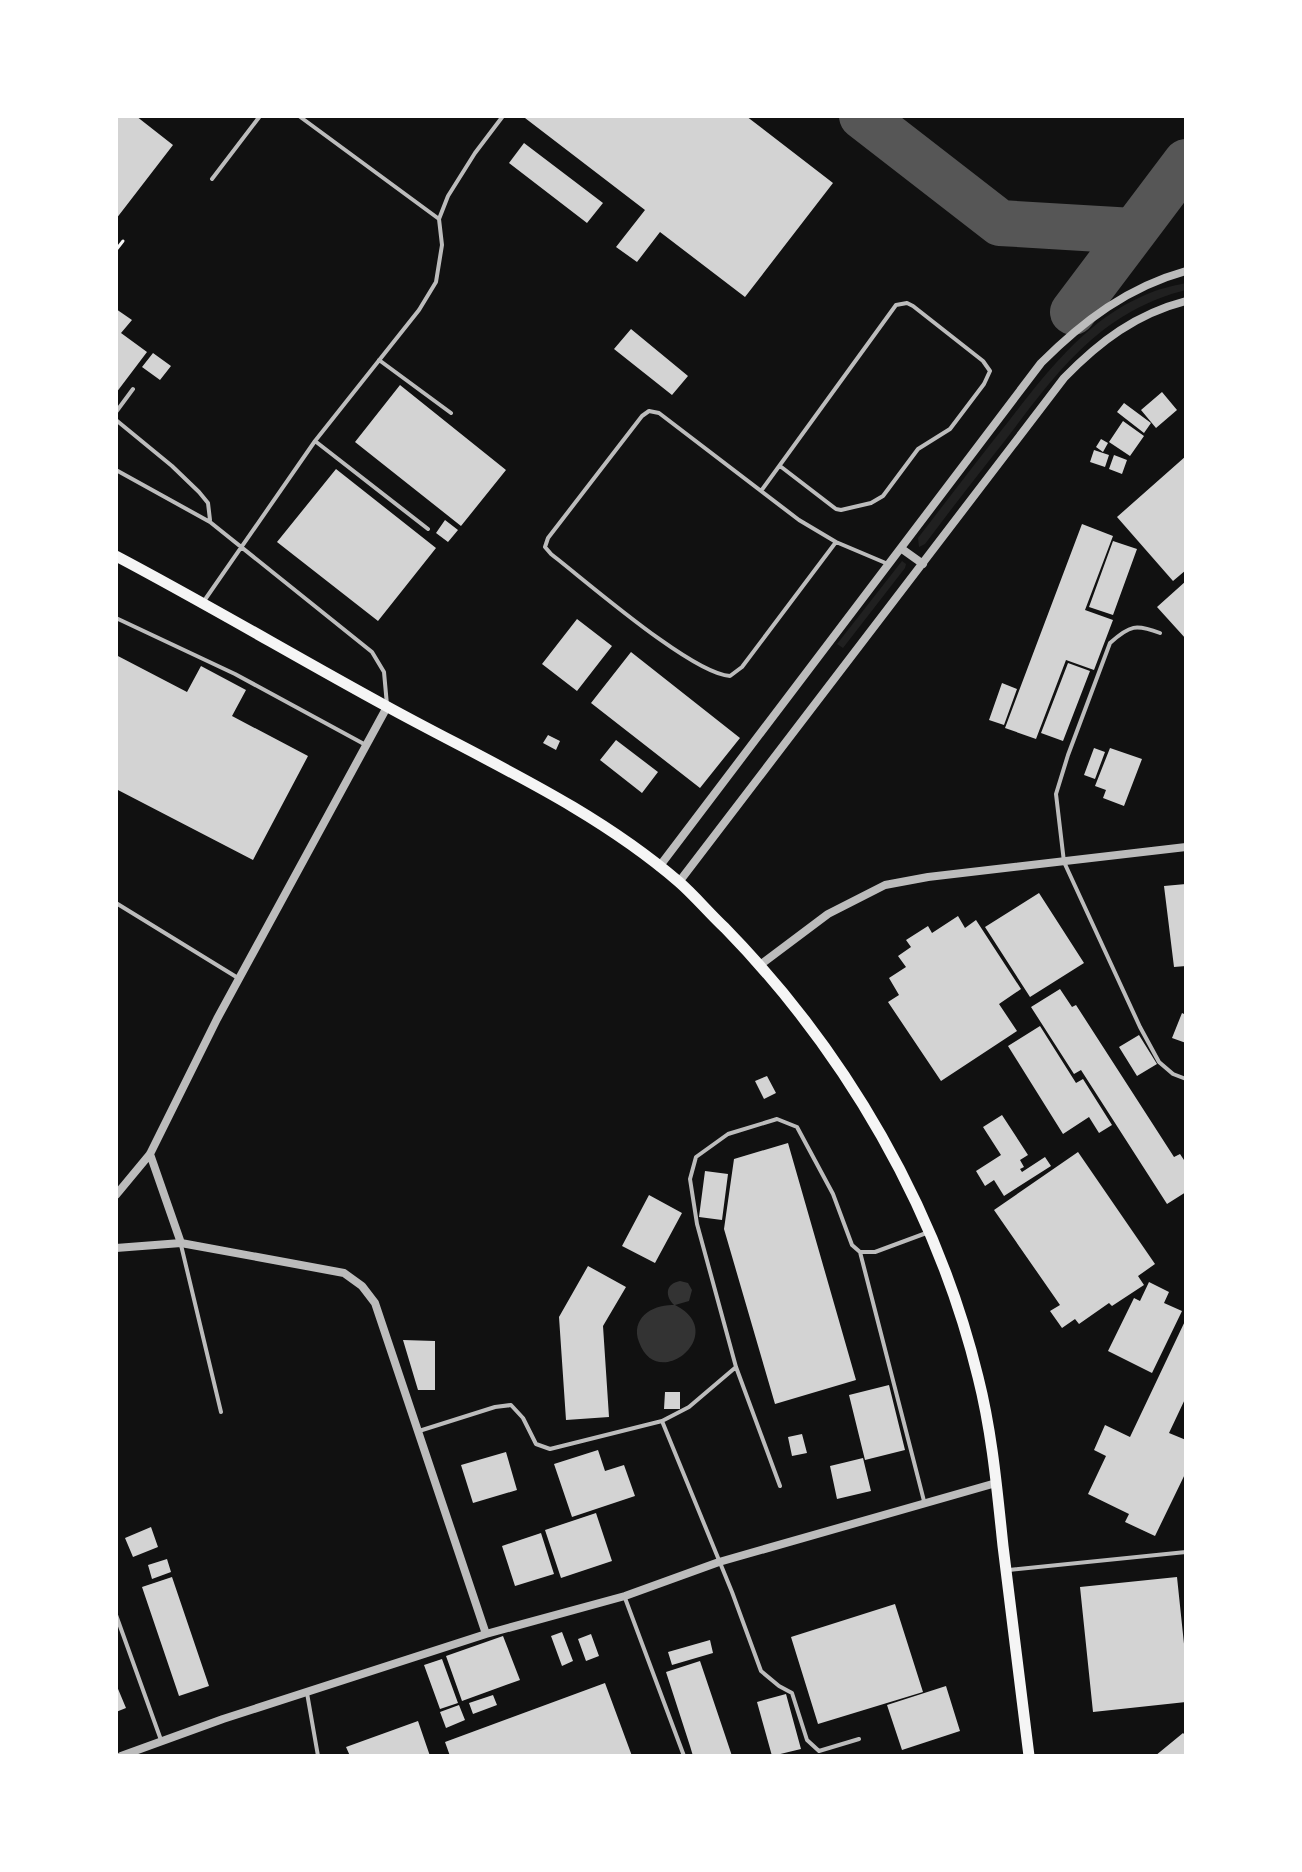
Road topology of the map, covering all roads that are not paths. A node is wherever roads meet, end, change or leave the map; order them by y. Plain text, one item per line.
1 (260, 116) edge
2 (299, 116) edge
3 (503, 116) edge
4 (212, 179) dead end
5 (439, 219) junction
6 (1186, 271) edge
7 (1186, 301) edge
8 (379, 360) junction
9 (133, 389) dead end
10 (116, 412) edge
11 (451, 413) dead end
12 (116, 420) edge
13 (315, 441) junction
14 (780, 466) junction
15 (116, 470) edge
16 (761, 491) junction
17 (210, 522) junction
18 (428, 529) dead end
19 (836, 542) junction
20 (241, 546) junction
21 (902, 549) junction
22 (116, 557) edge
23 (923, 564) junction
24 (890, 565) junction
25 (203, 603) junction
26 (116, 618) edge
27 (1160, 633) dead end
28 (387, 707) junction
29 (367, 745) junction
30 (1186, 847) edge
31 (1064, 862) junction
32 (659, 867) junction
33 (679, 882) junction
34 (116, 903) edge
35 (760, 965) junction
36 (241, 979) junction
37 (1186, 1079) edge
38 (150, 1154) junction
39 (116, 1195) edge
40 (931, 1232) junction
41 (181, 1243) junction
42 (116, 1248) edge
43 (860, 1252) junction
44 (736, 1367) junction
45 (221, 1412) dead end
46 (662, 1421) junction
47 (419, 1431) junction
48 (996, 1483) junction
49 (780, 1486) dead end
50 (924, 1502) junction
51 (1186, 1552) edge
52 (719, 1562) junction
53 (1006, 1571) junction
54 (625, 1596) junction
55 (116, 1615) edge
56 (486, 1634) junction
57 (307, 1693) junction
58 (859, 1739) dead end
59 (161, 1740) junction
60 (121, 1756) edge
61 (318, 1756) edge
62 (684, 1756) edge
63 (1029, 1756) edge

1 - 4 lane
2 - 5 lane
3 - 5 lane
5 - 8 lane
6 - 21 street
7 - 23 street
8 - 11 lane
8 - 13 lane
9 - 10 lane
12 - 17 lane
13 - 18 lane
13 - 20 lane
14 - 14 lane
14 - 16 lane
15 - 17 lane
16 - 19 lane
16 - 19 lane
17 - 20 lane
19 - 24 lane
20 - 25 lane
20 - 28 lane
21 - 23 street
21 - 24 street
22 - 25 main road
23 - 33 street
24 - 32 street
25 - 28 main road
26 - 29 lane
27 - 31 lane
28 - 29 street
28 - 32 main road
29 - 36 street
30 - 31 street
31 - 35 street
31 - 37 lane
32 - 33 main road
33 - 35 main road
34 - 36 lane
35 - 40 main road
36 - 38 street
38 - 39 street
38 - 41 street
40 - 43 lane
40 - 48 main road
41 - 42 street
41 - 45 lane
41 - 47 street
43 - 44 lane
43 - 50 lane
44 - 46 lane
44 - 49 lane
46 - 47 lane
46 - 52 lane
47 - 56 street
48 - 50 street
48 - 53 main road
50 - 52 street
51 - 53 lane
52 - 54 street
52 - 58 lane
53 - 63 main road
54 - 56 street
54 - 62 lane
55 - 59 lane
56 - 57 street
57 - 59 street
57 - 61 lane
59 - 60 street

